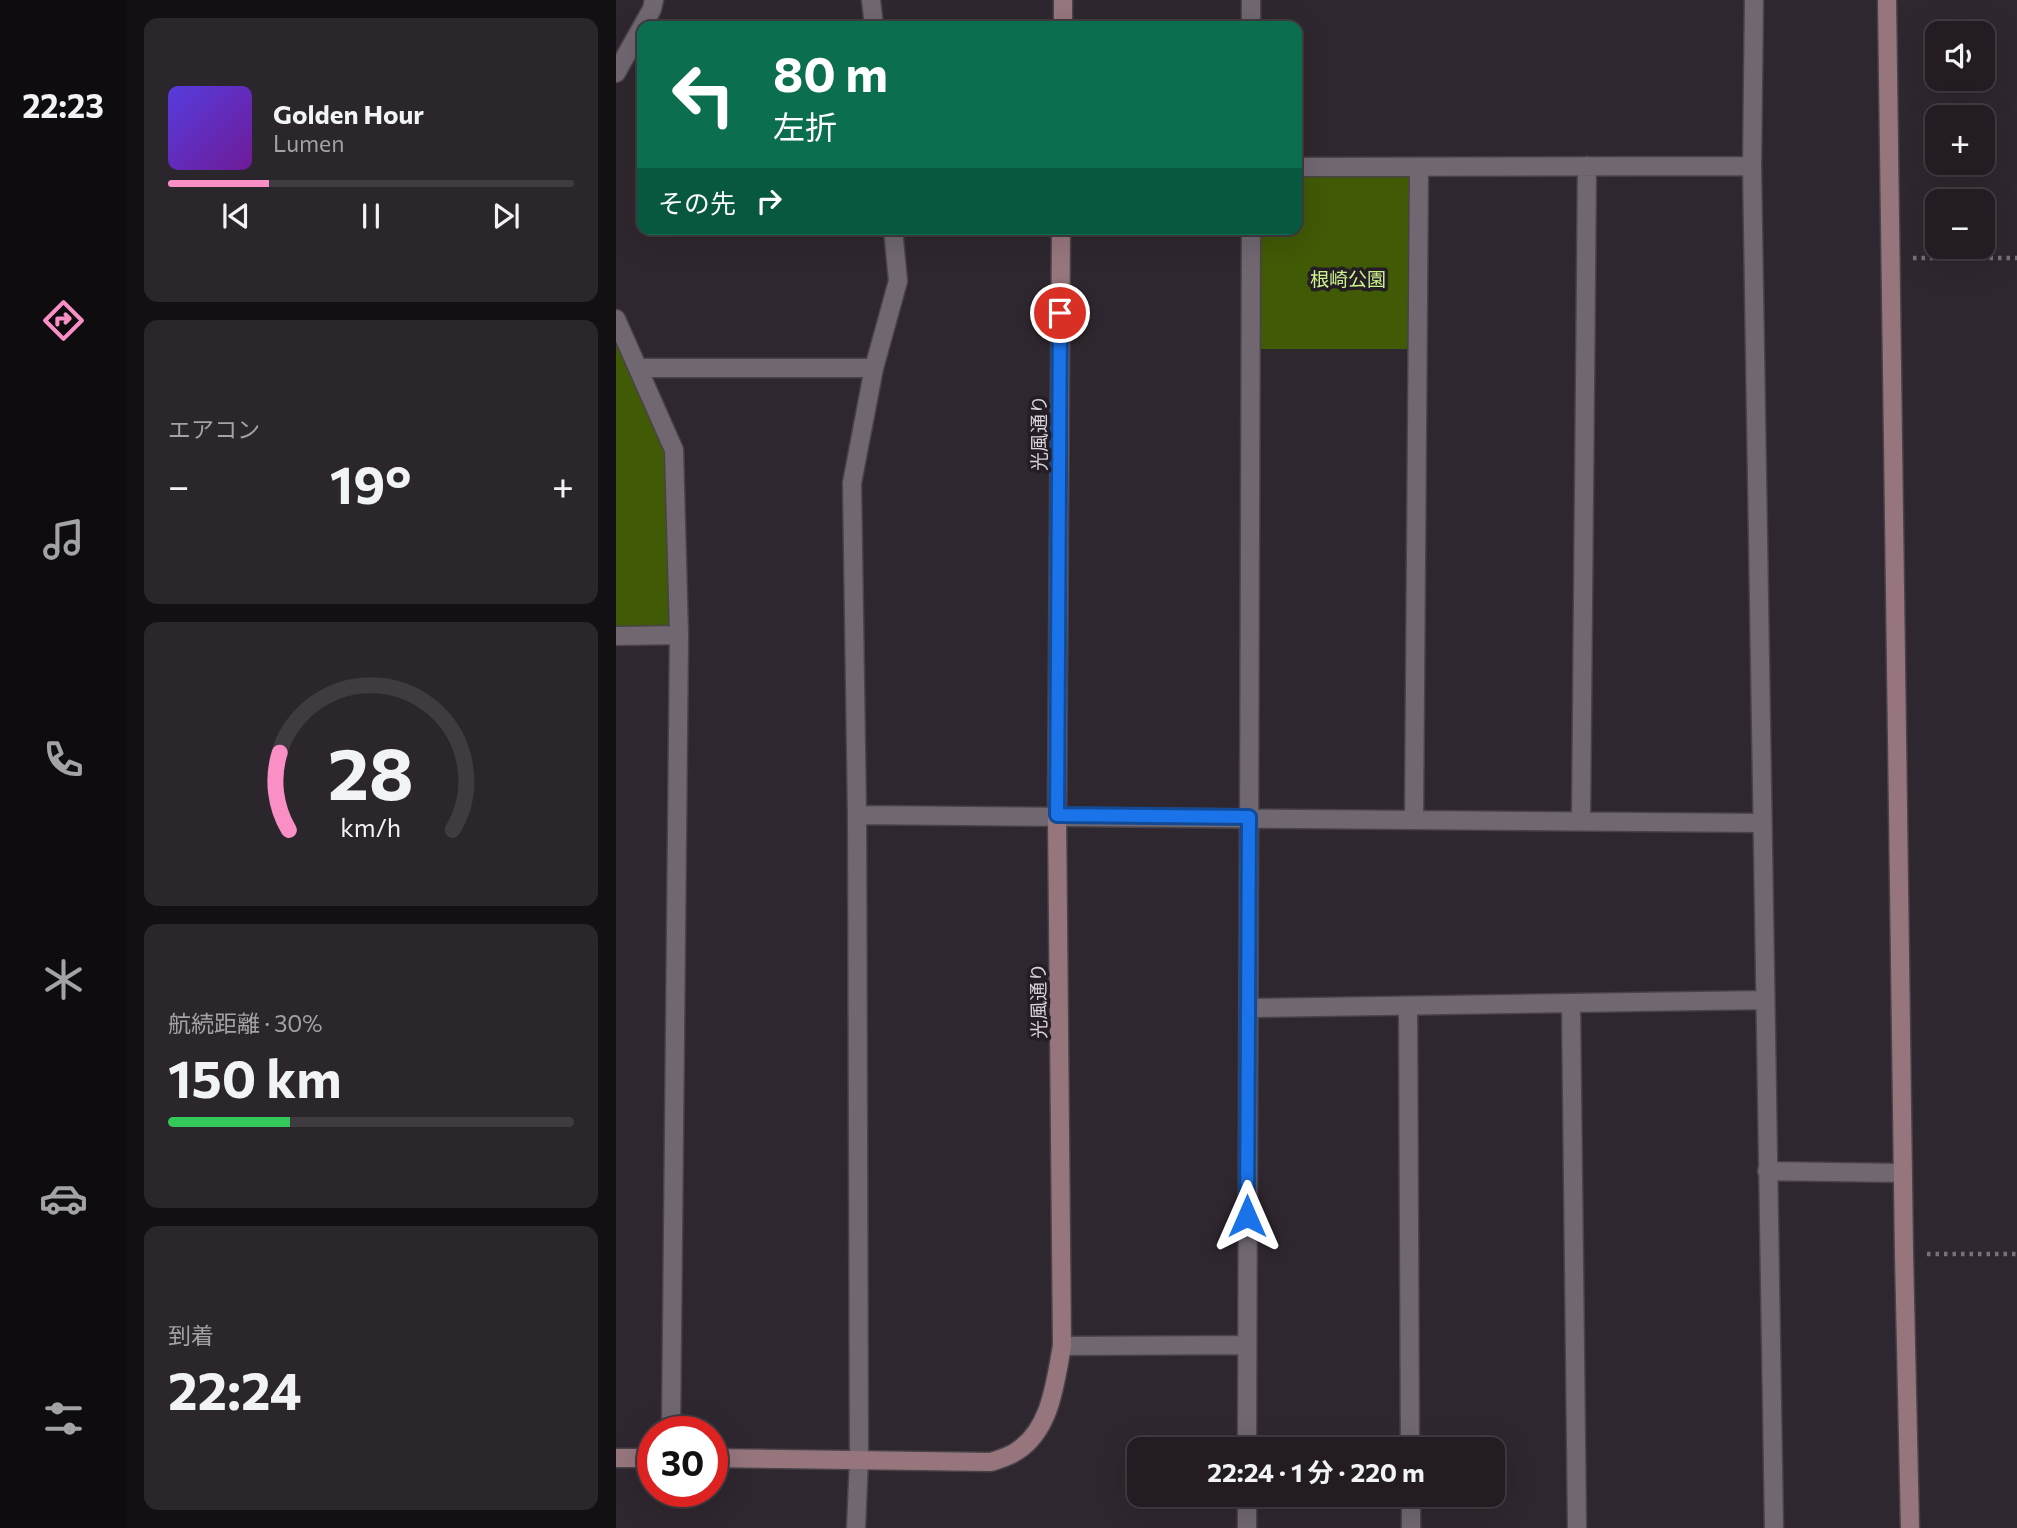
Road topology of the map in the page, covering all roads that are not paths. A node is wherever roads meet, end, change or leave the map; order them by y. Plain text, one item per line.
1 (654, 0) edge
2 (871, 0) edge
3 (1063, 0) edge
4 (1251, 0) edge
5 (1754, 0) edge
6 (1887, 0) edge
7 (645, 21) edge
8 (873, 21) edge
9 (1063, 21) edge
10 (1251, 21) edge
11 (637, 36) edge
12 (616, 73) edge
13 (1587, 166) junction
14 (1752, 166) junction
15 (1302, 167) edge
16 (1419, 167) junction
17 (894, 235) edge
18 (1061, 235) edge
19 (1251, 235) edge
20 (616, 320) edge
21 (638, 368) junction
22 (874, 368) junction
23 (679, 635) junction
24 (616, 636) edge
25 (857, 815) junction
26 (1057, 815) junction
27 (1249, 817) junction
28 (1414, 819) junction
29 (1581, 821) junction
30 (1761, 823) junction
31 (1764, 1000) junction
32 (1571, 1003) junction
33 (1408, 1006) junction
34 (1248, 1009) junction
35 (1767, 1171) junction
36 (1902, 1173) junction
37 (1247, 1345) junction
38 (1062, 1346) junction
39 (671, 1416) edge
40 (1247, 1437) edge
41 (1410, 1437) edge
42 (616, 1458) edge
43 (637, 1458) edge
44 (728, 1458) edge
45 (859, 1459) junction
46 (1247, 1507) edge
47 (1410, 1507) edge
48 (856, 1528) edge
49 (1247, 1528) edge
50 (1411, 1528) edge
51 (1577, 1528) edge
52 (1774, 1528) edge
53 (1910, 1528) edge

1 - 7 street
2 - 8 street
3 - 9 street
4 - 10 street
5 - 14 street
6 - 36 street
11 - 12 street
13 - 14 street
13 - 16 street
13 - 29 street
14 - 30 street
15 - 16 street
16 - 28 street
17 - 22 street
18 - 26 street, 光風通り
19 - 27 street
20 - 21 street
21 - 22 street
21 - 23 street
22 - 25 street
23 - 24 street
23 - 39 street
25 - 26 street
25 - 45 street
26 - 27 street
26 - 38 street, 光風通り
27 - 28 street
27 - 34 street
28 - 29 street
29 - 30 street
30 - 31 street
31 - 32 street
31 - 35 street
32 - 33 street
32 - 51 street
33 - 34 street
33 - 41 street
34 - 37 street
35 - 36 street
35 - 52 street
36 - 53 street
37 - 38 street
37 - 40 street
38 - 45 street, 光風通り
42 - 43 street
44 - 45 street, 光風通り
45 - 48 street
46 - 49 street
47 - 50 street

